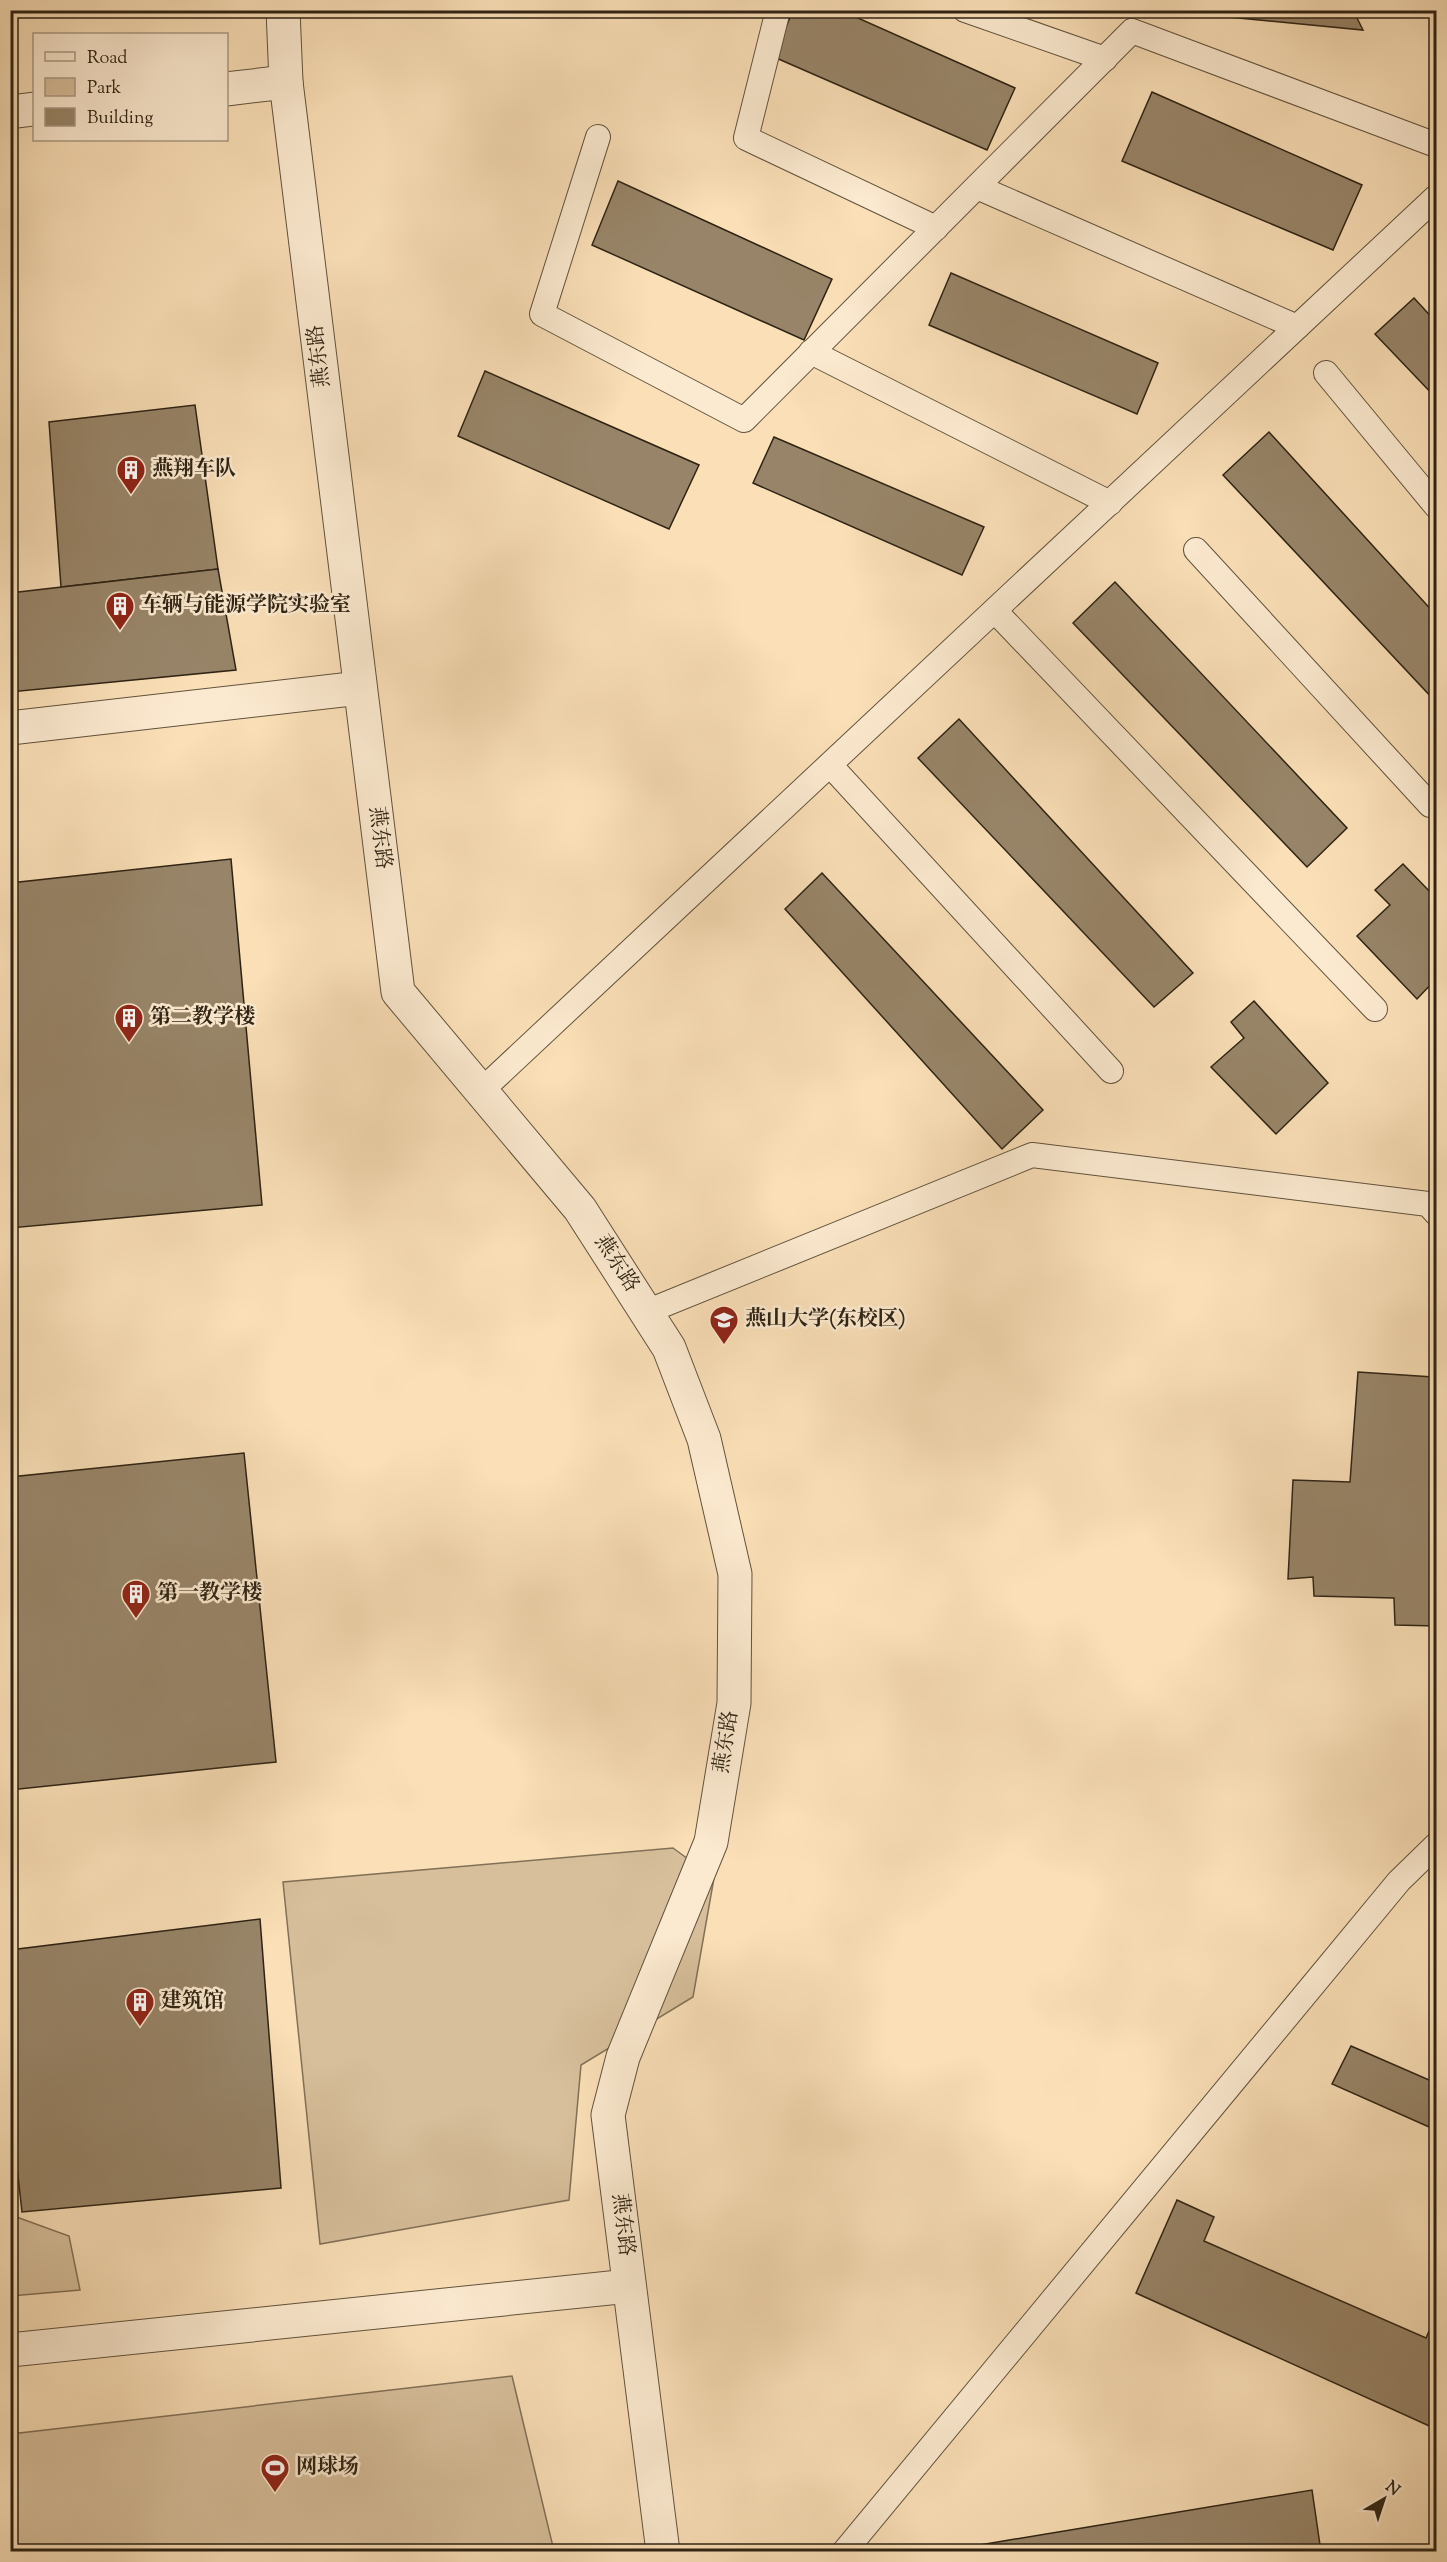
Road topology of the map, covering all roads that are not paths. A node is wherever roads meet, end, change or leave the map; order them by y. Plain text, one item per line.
1 (283, 10) edge
2 (778, 10) edge
3 (965, 10) edge
4 (1105, 59) junction
5 (286, 82) junction
6 (228, 89) edge
7 (33, 109) edge
8 (10, 112) edge
9 (597, 137) dead end
10 (1437, 145) edge
11 (977, 187) junction
12 (1437, 197) edge
13 (936, 228) junction
14 (1297, 327) junction
15 (811, 352) junction
16 (1326, 373) dead end
17 (1110, 503) junction
18 (1437, 506) edge
19 (1196, 550) dead end
20 (995, 611) junction
21 (360, 688) junction
22 (10, 728) edge
23 (830, 765) junction
24 (1437, 800) edge
25 (1375, 1009) dead end
26 (1111, 1071) dead end
27 (482, 1091) junction
28 (1434, 1206) edge
29 (646, 1312) junction
30 (1437, 1845) edge
31 (630, 2286) junction
32 (10, 2350) edge
33 (663, 2552) edge
34 (844, 2552) edge

1 - 5 street, 燕东路
2 - 13 lane
3 - 4 lane
4 - 10 lane
4 - 11 lane
5 - 6 street
5 - 21 street, 燕东路
7 - 8 street
9 - 15 lane
11 - 13 lane
11 - 14 lane
12 - 14 lane
13 - 15 lane
14 - 17 lane
15 - 17 lane
16 - 18 lane
17 - 20 lane
19 - 24 lane
20 - 23 lane
20 - 25 lane
21 - 22 street
21 - 27 street, 燕东路
23 - 26 lane
23 - 27 lane
27 - 29 street, 燕东路
28 - 29 lane
29 - 31 street, 燕东路
30 - 34 lane
31 - 32 street
31 - 33 street, 燕东路

